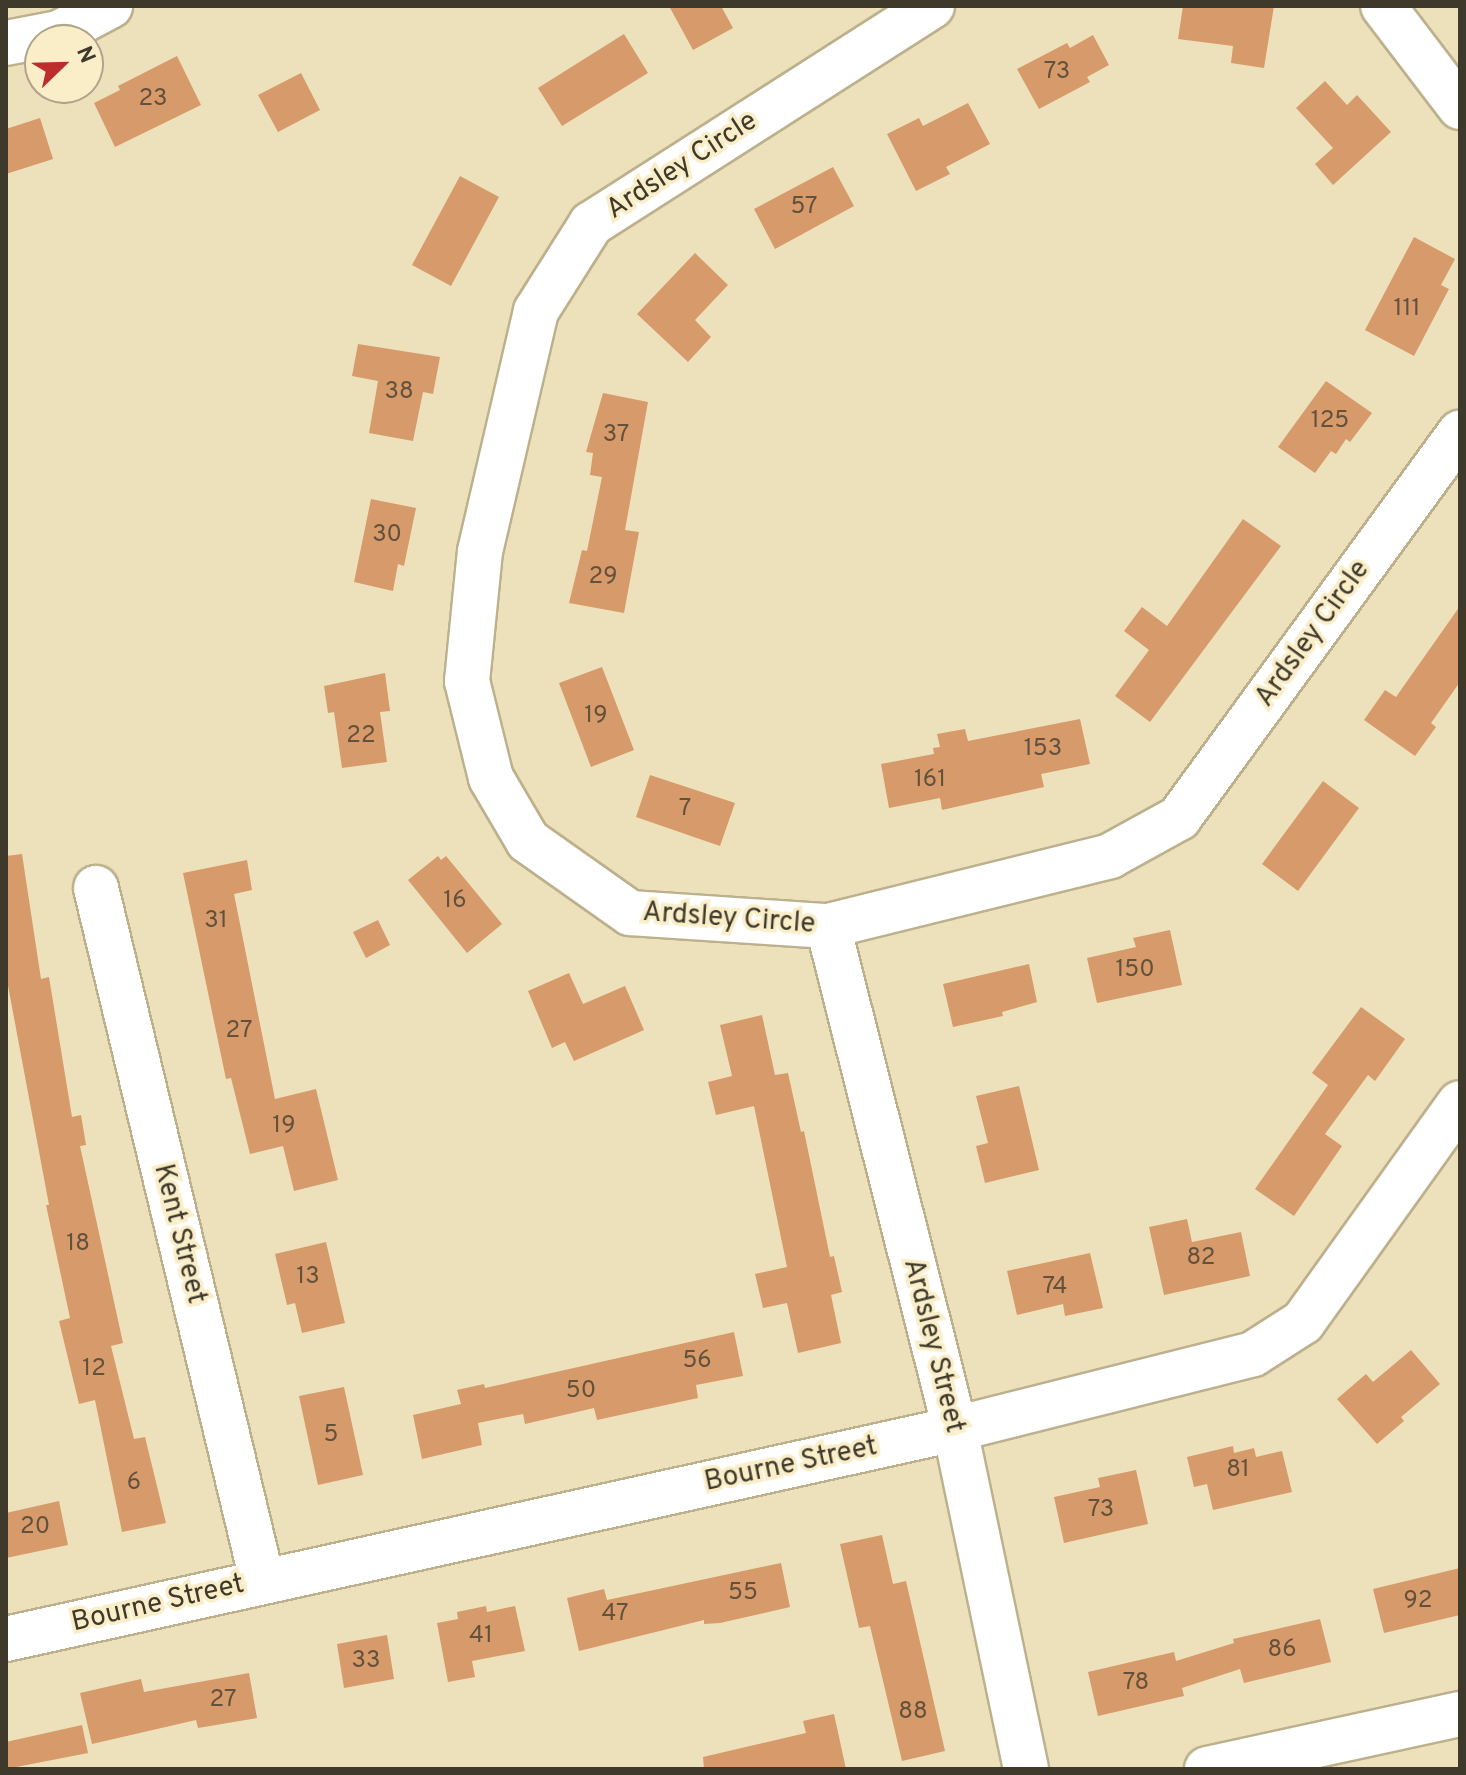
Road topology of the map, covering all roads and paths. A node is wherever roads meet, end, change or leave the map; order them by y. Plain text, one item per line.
1 (110, 6) edge
2 (932, 6) edge
3 (1383, 6) edge
4 (6, 43) edge
5 (1460, 107) edge
6 (1460, 433) edge
7 (96, 888) dead end
8 (828, 926) junction
9 (1460, 1103) edge
10 (955, 1429) junction
11 (262, 1580) junction
12 (6, 1639) edge
13 (1460, 1714) edge
14 (1026, 1769) edge
15 (1207, 1769) edge

1 - 4 street
2 - 8 street, Ardsley Circle
3 - 5 street
6 - 8 street, Ardsley Circle
7 - 11 street, Kent Street
8 - 10 street, Ardsley Street
9 - 10 street, Bourne Street
10 - 11 street, Bourne Street
10 - 14 street, Ardsley Street
11 - 12 street, Bourne Street
13 - 15 street

